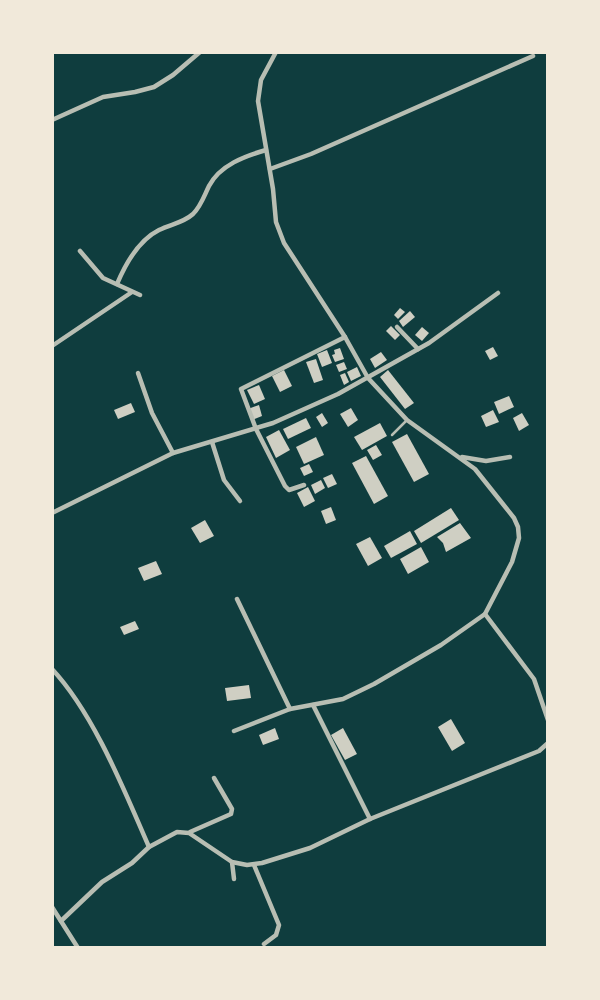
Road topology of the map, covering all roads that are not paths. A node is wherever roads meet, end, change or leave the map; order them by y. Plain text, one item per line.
1 (200, 52) edge
2 (276, 52) edge
3 (533, 56) dead end
4 (52, 120) edge
5 (266, 150) junction
6 (270, 169) junction
7 (80, 251) dead end
8 (117, 284) junction
9 (132, 292) junction
10 (498, 293) dead end
11 (140, 295) dead end
12 (397, 327) dead end
13 (345, 337) junction
14 (52, 346) edge
15 (418, 349) junction
16 (138, 373) dead end
17 (368, 378) junction
18 (407, 420) junction
19 (256, 429) junction
20 (392, 435) dead end
21 (212, 442) junction
22 (173, 453) junction
23 (460, 457) junction
24 (510, 457) dead end
25 (304, 485) dead end
26 (240, 501) dead end
27 (52, 513) edge
28 (237, 599) dead end
29 (485, 614) junction
30 (52, 669) edge
31 (313, 705) junction
32 (290, 709) junction
33 (548, 720) edge
34 (234, 731) dead end
35 (548, 743) edge
36 (214, 778) dead end
37 (370, 819) junction
38 (189, 833) junction
39 (149, 847) junction
40 (232, 862) junction
41 (254, 865) junction
42 (234, 879) dead end
43 (52, 908) edge
44 (61, 921) junction
45 (264, 944) dead end
46 (78, 947) edge

1 - 4 street
2 - 5 street
3 - 6 street
5 - 6 street
5 - 8 street
6 - 13 street
7 - 8 street
8 - 9 street
9 - 11 street
9 - 14 street
10 - 15 street
12 - 15 street
13 - 17 street
13 - 19 street
15 - 17 street
16 - 22 street
17 - 18 street
17 - 19 street
18 - 20 lane
18 - 23 street
19 - 21 street
19 - 25 street
21 - 22 street
21 - 26 street
22 - 27 street
23 - 24 street
23 - 29 street
28 - 32 street
29 - 31 street
29 - 33 street
30 - 39 street
31 - 32 street
31 - 37 street
32 - 34 street
35 - 37 street
36 - 38 street
37 - 41 street
38 - 39 street
38 - 40 street
39 - 44 street
40 - 41 street
40 - 42 street
41 - 45 street
43 - 44 street
44 - 46 street

